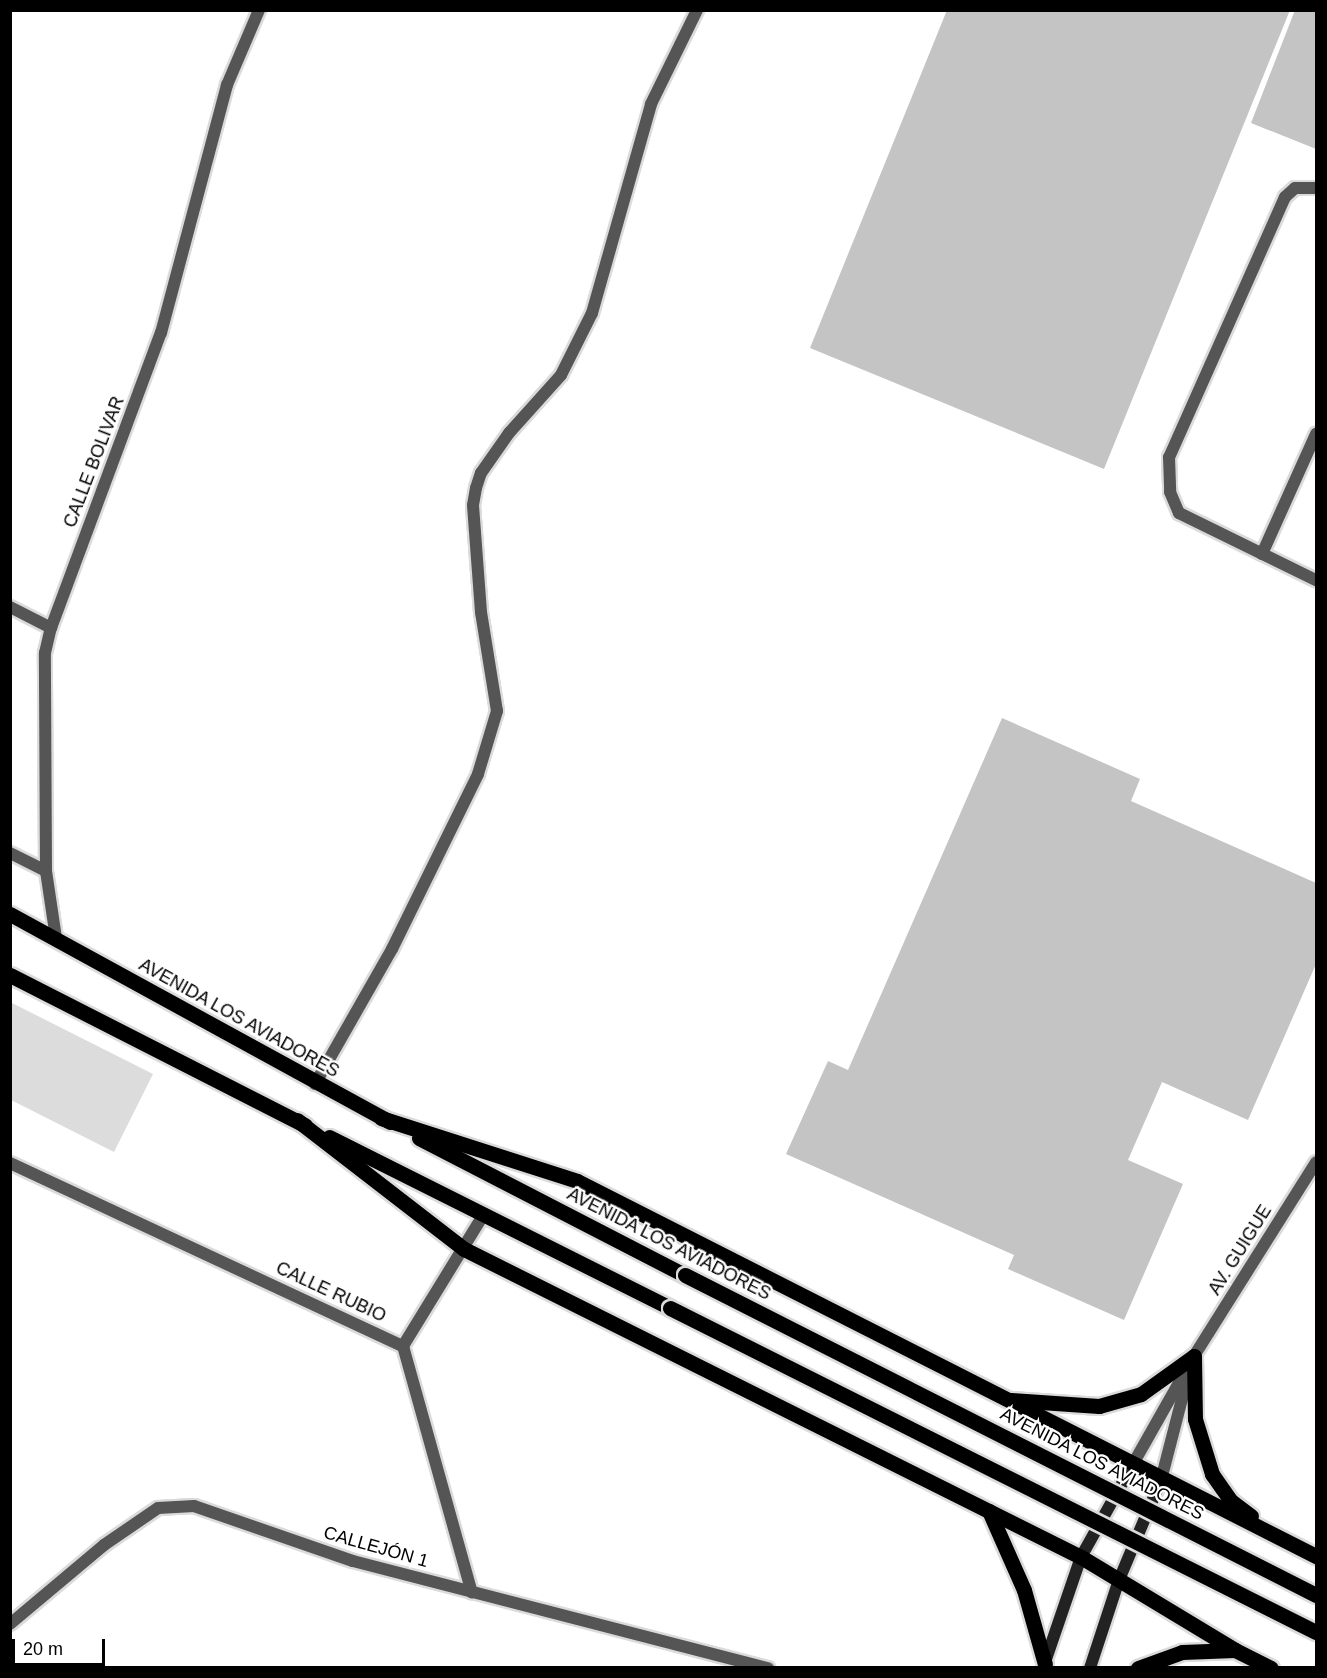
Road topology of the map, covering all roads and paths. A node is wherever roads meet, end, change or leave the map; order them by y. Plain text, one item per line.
1 (259, 10) edge
2 (697, 10) edge
3 (1317, 188) edge
4 (1317, 434) edge
5 (1262, 554) junction
6 (1317, 580) edge
7 (10, 607) edge
8 (51, 628) junction
9 (10, 853) edge
10 (46, 870) junction
11 (10, 914) edge
12 (56, 938) junction
13 (10, 975) edge
14 (315, 1084) junction
15 (381, 1118) junction
16 (297, 1120) junction
17 (1317, 1162) edge
18 (10, 1163) edge
19 (483, 1214) junction
20 (464, 1249) junction
21 (403, 1346) junction
22 (1194, 1356) junction
23 (1002, 1399) junction
24 (1133, 1464) junction
25 (1161, 1480) junction
26 (989, 1512) junction
27 (1280, 1538) junction
28 (1317, 1556) edge
29 (1081, 1557) junction
30 (1119, 1580) junction
31 (472, 1593) junction
32 (1317, 1595) edge
33 (10, 1624) edge
34 (1317, 1632) edge
35 (1235, 1650) junction
36 (1044, 1666) edge
37 (768, 1668) edge
38 (1090, 1668) edge
39 (1138, 1668) edge
40 (1271, 1668) edge

1 - 8 street, CALLE BOLIVAR
2 - 14 street
3 - 5 street
4 - 5 street
5 - 6 street
7 - 8 street
8 - 10 street, CALLE BOLIVAR
9 - 10 street
10 - 12 street, CALLE BOLIVAR
11 - 12 main road, AVENIDA LOS AVIADORES
12 - 14 main road, AVENIDA LOS AVIADORES
13 - 16 main road
14 - 15 main road, AVENIDA LOS AVIADORES
15 - 23 main road
15 - 32 main road, AVENIDA LOS AVIADORES, bridge
16 - 19 main road
16 - 20 main road
17 - 22 street, AV. GUIGUE
18 - 21 street, CALLE RUBIO
19 - 20 street
19 - 34 main road, bridge
20 - 21 street
20 - 26 main road
21 - 31 street
22 - 23 main road
22 - 24 street
22 - 25 street
22 - 27 main road
23 - 24 main road
24 - 25 main road
24 - 29 main road
25 - 27 main road
25 - 30 main road
26 - 29 main road
26 - 36 main road
27 - 28 main road
29 - 30 main road
29 - 36 main road
30 - 35 main road
30 - 38 main road
31 - 33 street, CALLEJÓN 1
31 - 37 street, CALLEJÓN 1
35 - 39 main road
35 - 40 main road

